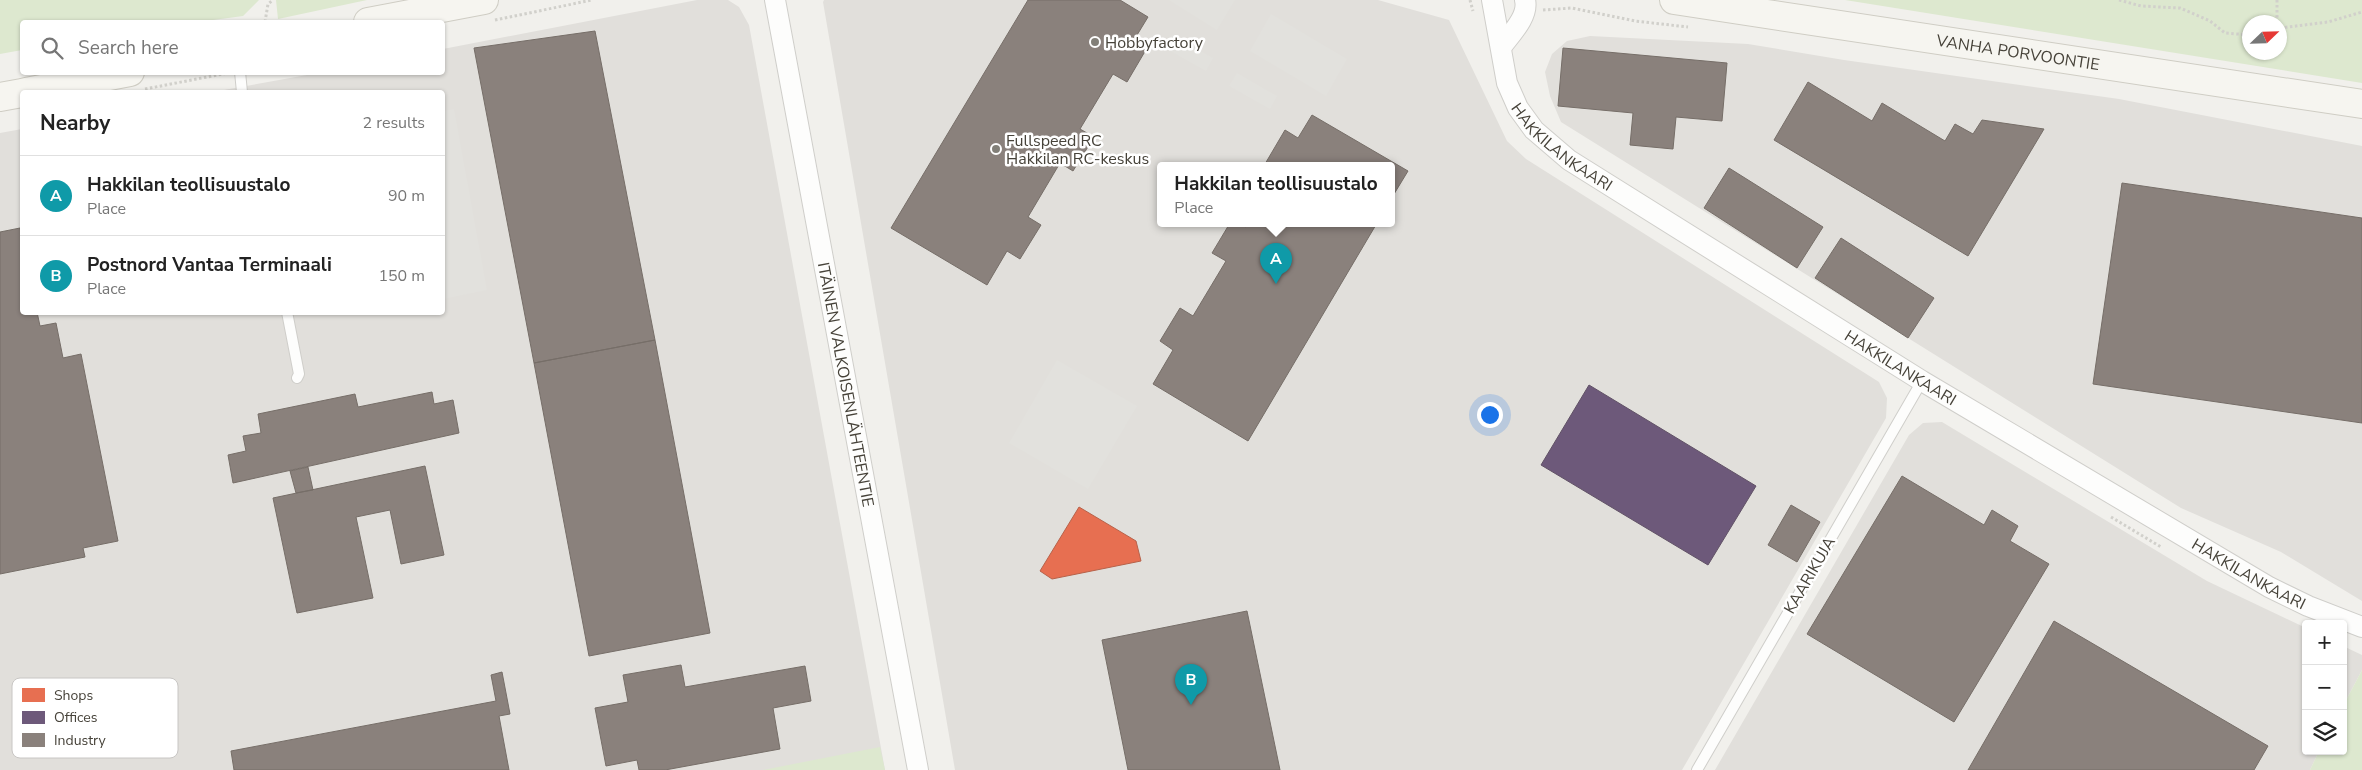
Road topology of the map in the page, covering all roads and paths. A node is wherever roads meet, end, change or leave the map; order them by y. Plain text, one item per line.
1 (273, 0) edge
2 (592, 0) edge
3 (775, 0) edge
4 (1492, 0) edge
5 (1525, 0) edge
6 (1674, 0) edge
7 (2119, 0) edge
8 (2277, 0) edge
9 (1544, 10) dead end
10 (486, 11) edge
11 (2362, 12) edge
12 (2277, 15) edge
13 (1539, 16) dead end
14 (265, 20) edge
15 (389, 20) edge
16 (2287, 27) edge
17 (2242, 34) edge
18 (1502, 46) junction
19 (200, 75) edge
20 (240, 75) edge
21 (137, 81) edge
22 (52, 90) edge
23 (242, 90) edge
24 (20, 94) edge
25 (0, 97) edge
26 (2362, 104) edge
27 (288, 315) edge
28 (297, 378) dead end
29 (1922, 381) junction
30 (2362, 627) edge
31 (918, 770) edge
32 (1697, 770) edge

1 - 14 path
2 - 10 path
3 - 31 street, ITÄINEN VALKOISENLÄHTEENTIE
4 - 18 street, HAKKILANKAARI
5 - 18 street
6 - 26 main road, VANHA PORVOONTIE
7 - 17 path
8 - 12 path
9 - 13 path
10 - 15 main road
11 - 16 path
18 - 29 street, HAKKILANKAARI
19 - 21 path
20 - 23 lane
21 - 22 main road
24 - 25 main road
27 - 28 lane
29 - 30 street, HAKKILANKAARI
29 - 32 lane, KAARIKUJA

